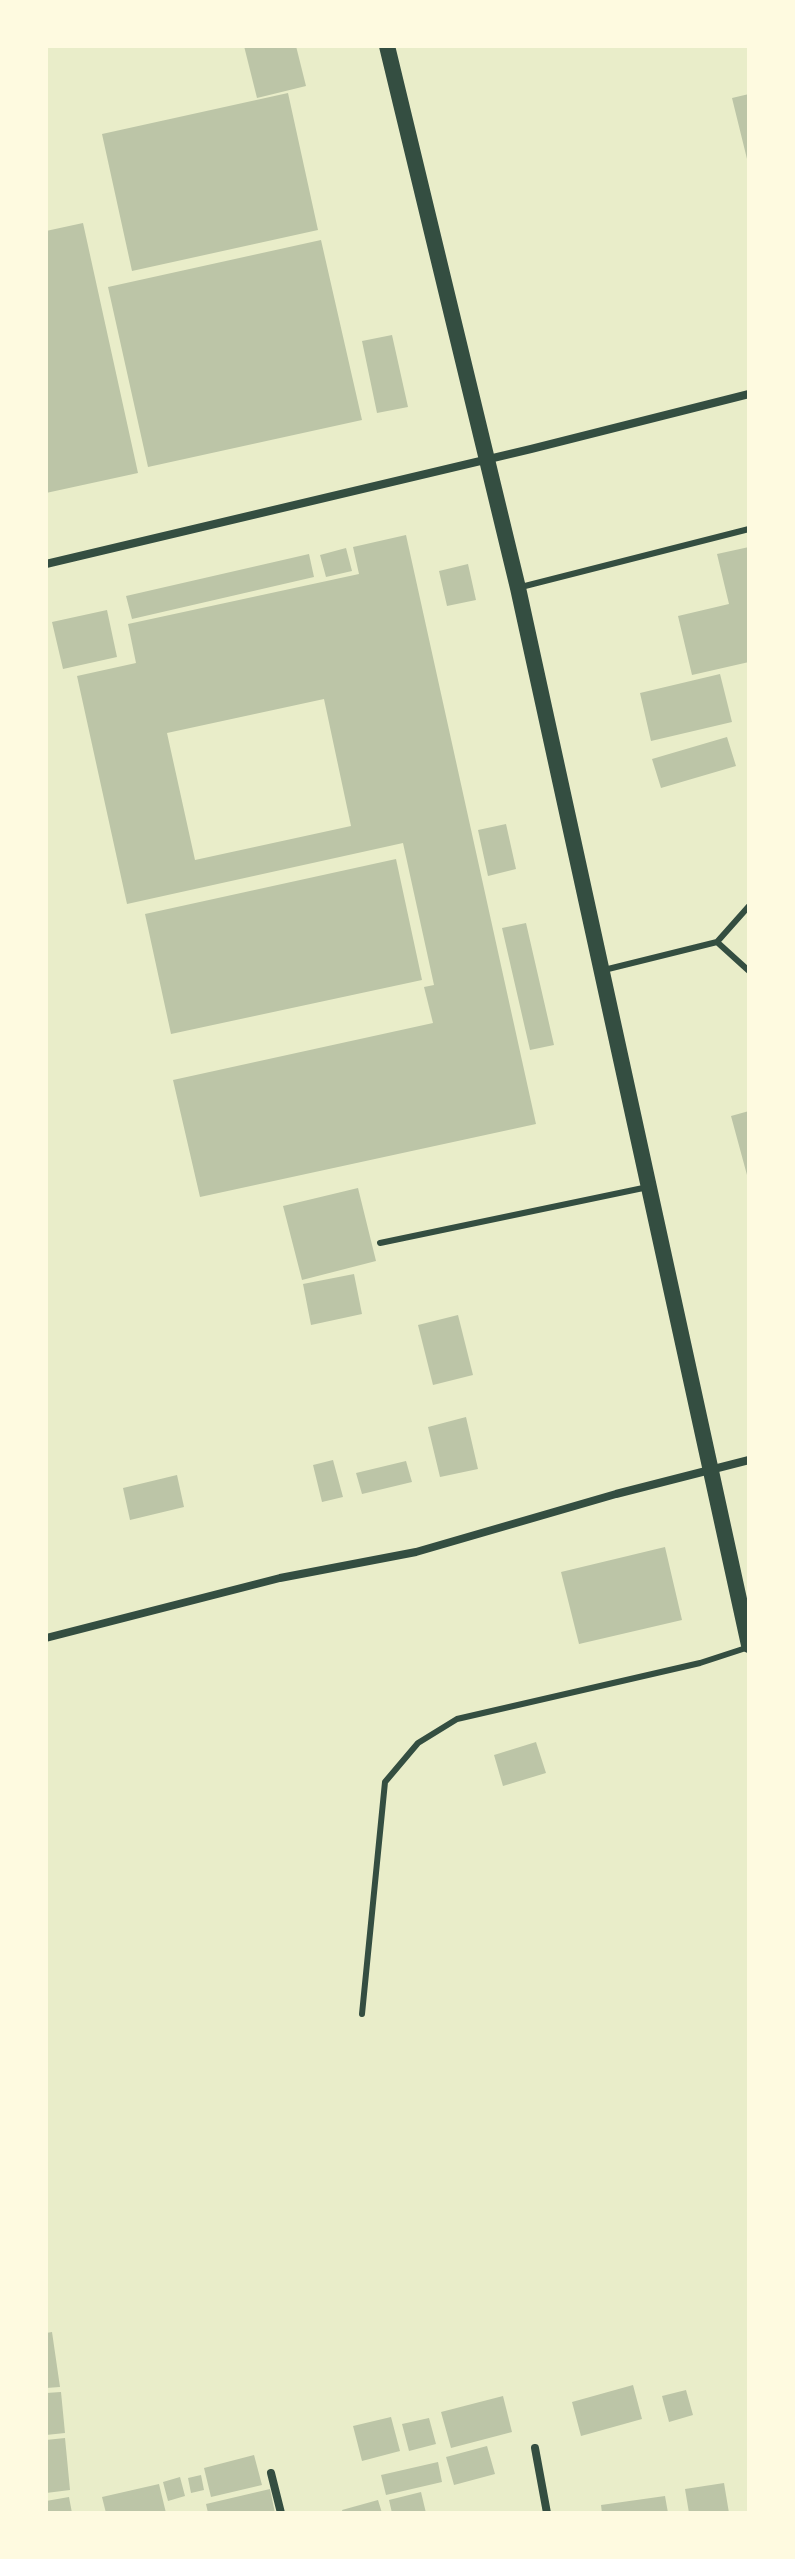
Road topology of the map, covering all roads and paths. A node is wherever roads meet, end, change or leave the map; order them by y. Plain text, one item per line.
1 (387, 46) edge
2 (749, 394) edge
3 (487, 459) junction
4 (749, 529) edge
5 (46, 564) edge
6 (518, 588) junction
7 (749, 906) edge
8 (717, 942) junction
9 (601, 971) junction
10 (749, 971) edge
11 (648, 1187) junction
12 (380, 1243) dead end
13 (749, 1460) edge
14 (711, 1468) junction
15 (46, 1638) edge
16 (749, 1646) edge
17 (362, 2014) dead end
18 (535, 2448) dead end
19 (271, 2473) dead end
20 (281, 2513) edge
21 (547, 2513) edge

1 - 3 main road
2 - 3 street
3 - 5 street
3 - 6 main road
4 - 6 lane
6 - 9 main road
7 - 8 lane
8 - 9 lane
8 - 10 lane
9 - 11 main road
11 - 12 lane
11 - 14 main road
13 - 14 street
14 - 15 street
14 - 16 main road
16 - 17 lane
18 - 21 street
19 - 20 street

